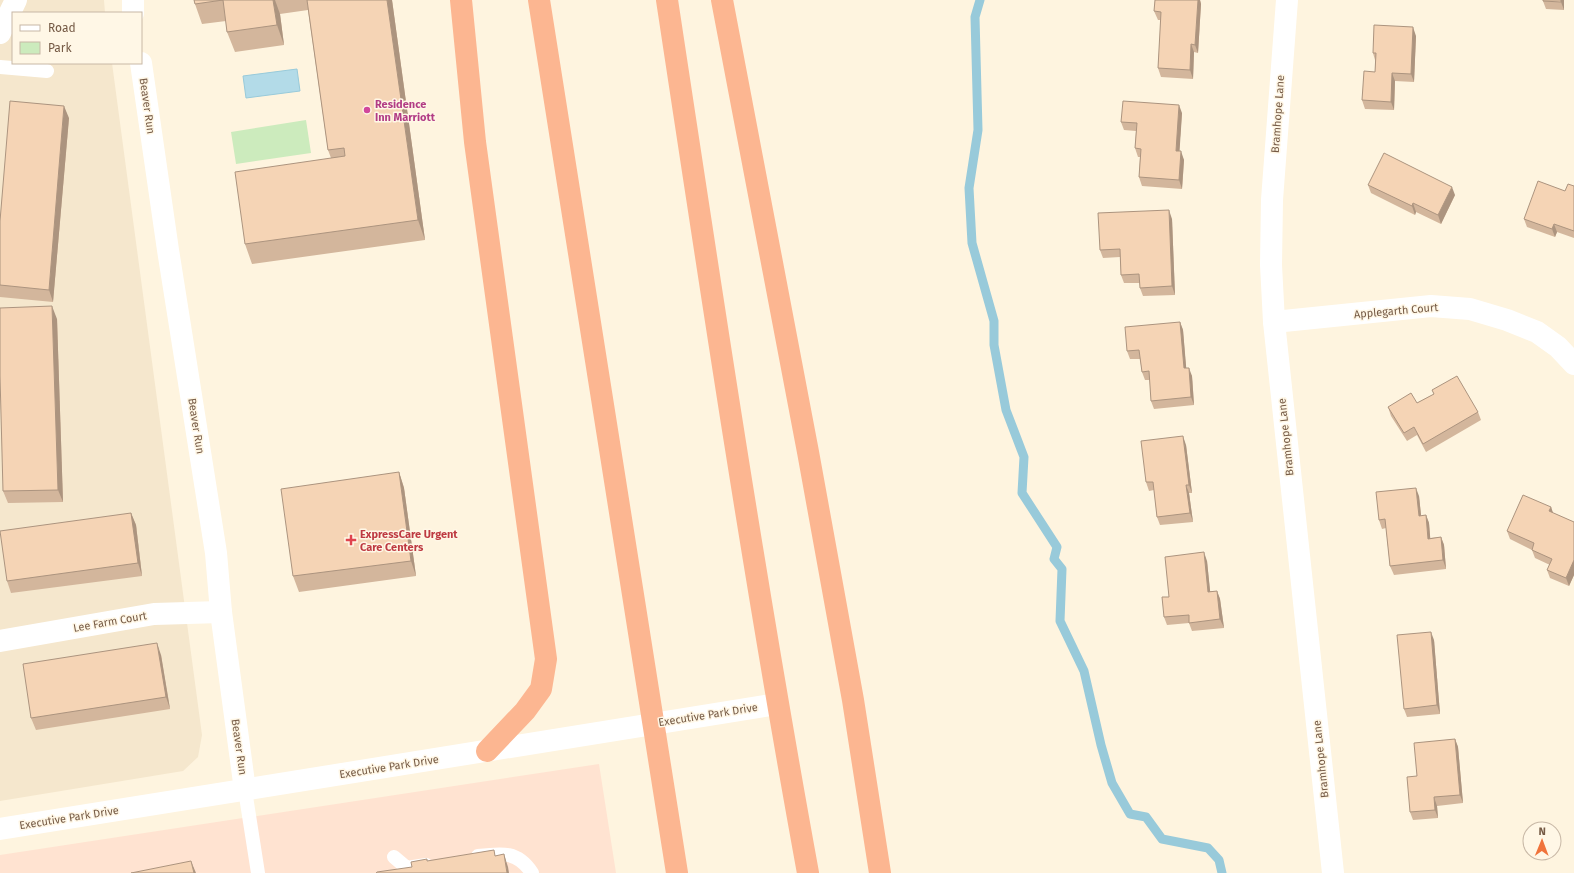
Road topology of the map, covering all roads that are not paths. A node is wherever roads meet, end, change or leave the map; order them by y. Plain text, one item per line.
1 (16, 0) edge
2 (134, 0) edge
3 (461, 0) edge
4 (539, 0) edge
5 (667, 0) edge
6 (722, 0) edge
7 (1287, 0) edge
8 (133, 12) edge
9 (0, 32) edge
10 (140, 64) edge
11 (0, 67) edge
12 (48, 71) dead end
13 (1274, 322) junction
14 (1574, 364) edge
15 (221, 612) junction
16 (0, 641) edge
17 (777, 704) junction
18 (487, 751) junction
19 (245, 790) junction
20 (0, 829) edge
21 (394, 857) dead end
22 (466, 858) edge
23 (436, 863) edge
24 (258, 873) edge
25 (532, 873) edge
26 (678, 873) edge
27 (808, 873) edge
28 (880, 873) edge
29 (1333, 873) edge

1 - 9 street
2 - 8 street
3 - 18 highway
4 - 26 highway
5 - 17 highway
6 - 28 highway
7 - 13 street, Bramhope Lane
10 - 15 street, Beaver Run
11 - 12 lane
13 - 14 street, Applegarth Court
13 - 29 street, Bramhope Lane
15 - 16 street, Lee Farm Court
15 - 19 street, Beaver Run
17 - 18 street, Executive Park Drive
17 - 27 highway
18 - 19 street, Executive Park Drive
19 - 20 street, Executive Park Drive
19 - 24 lane
21 - 23 lane
22 - 25 lane

